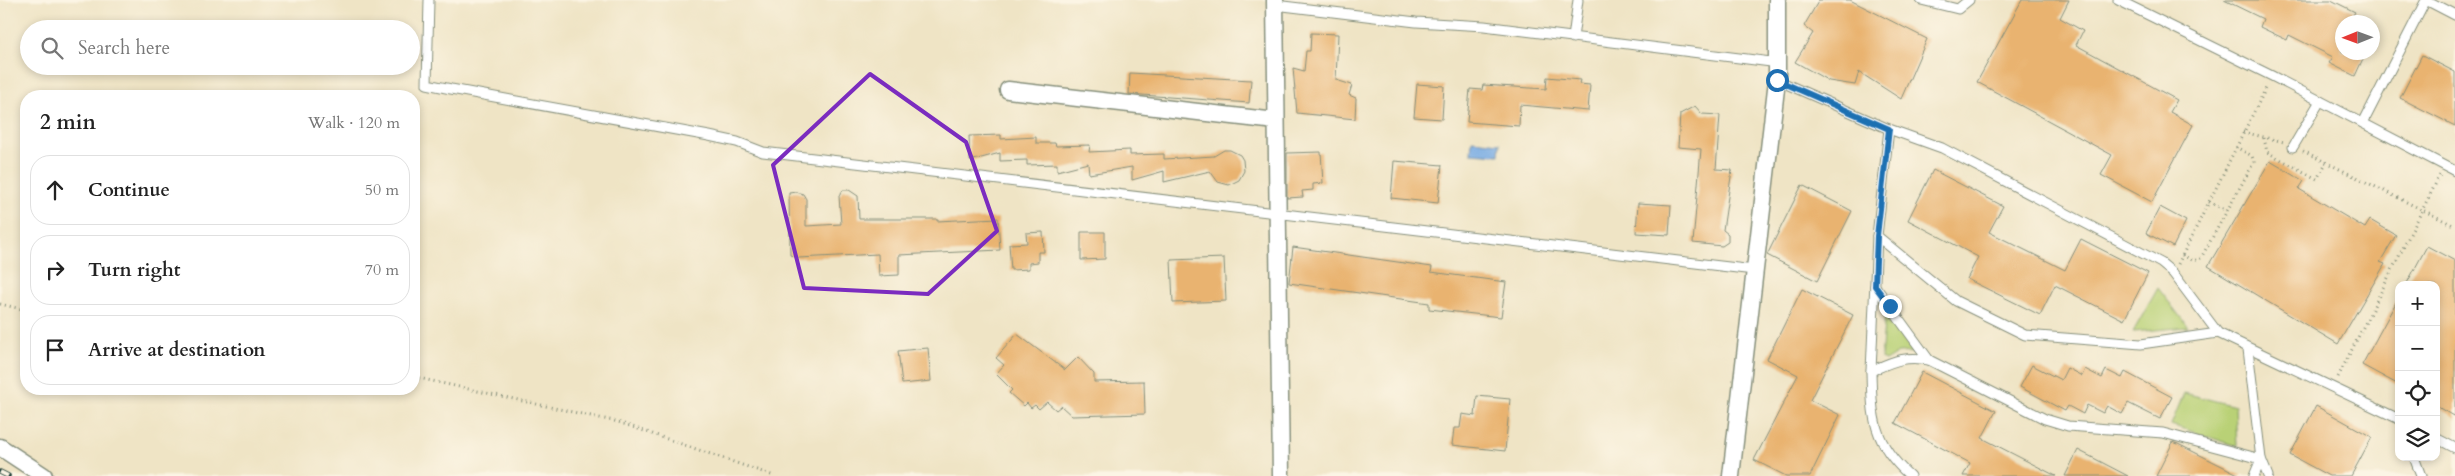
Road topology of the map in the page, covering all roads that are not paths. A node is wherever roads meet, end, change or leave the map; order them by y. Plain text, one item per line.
1 (429, 0) edge
2 (1578, 0) edge
3 (1777, 0) edge
4 (1921, 0) edge
5 (1969, 0) edge
6 (2118, 0) edge
7 (2426, 0) edge
8 (1275, 2) edge
9 (2455, 15) edge
10 (1573, 38) junction
11 (1779, 64) junction
12 (1777, 80) junction
13 (1008, 90) dead end
14 (2320, 101) junction
15 (1276, 121) junction
16 (2363, 123) junction
17 (1889, 129) junction
18 (2293, 147) road end
19 (2455, 171) edge
20 (1278, 213) junction
21 (1877, 236) junction
22 (1754, 270) junction
23 (1875, 286) junction
24 (2218, 333) junction
25 (2248, 349) junction
26 (1929, 360) junction
27 (1871, 371) junction
28 (2395, 418) edge
29 (2440, 440) edge
30 (0, 447) edge
31 (2455, 448) edge
32 (2261, 459) junction
33 (2415, 461) edge
34 (44, 476) edge
35 (1281, 476) edge
36 (1731, 476) edge
37 (1910, 476) edge
38 (2254, 476) edge
39 (2268, 476) edge
40 (2421, 476) edge

1 - 20 lane
2 - 10 lane
3 - 11 street
4 - 5 lane
6 - 14 lane
7 - 9 lane
7 - 16 lane
8 - 10 lane
8 - 15 street
10 - 11 lane
11 - 12 street
12 - 17 lane
12 - 22 street
13 - 15 street
14 - 16 lane
14 - 18 lane
15 - 20 street
16 - 19 lane
17 - 21 lane
17 - 24 lane
20 - 22 lane
20 - 35 street
21 - 23 lane
21 - 24 lane
22 - 36 street
23 - 26 lane
23 - 27 lane
24 - 25 lane
25 - 28 lane
25 - 32 lane
26 - 27 lane
26 - 32 lane
27 - 37 lane
29 - 31 lane
30 - 34 street
32 - 38 lane
32 - 39 lane
33 - 40 lane

